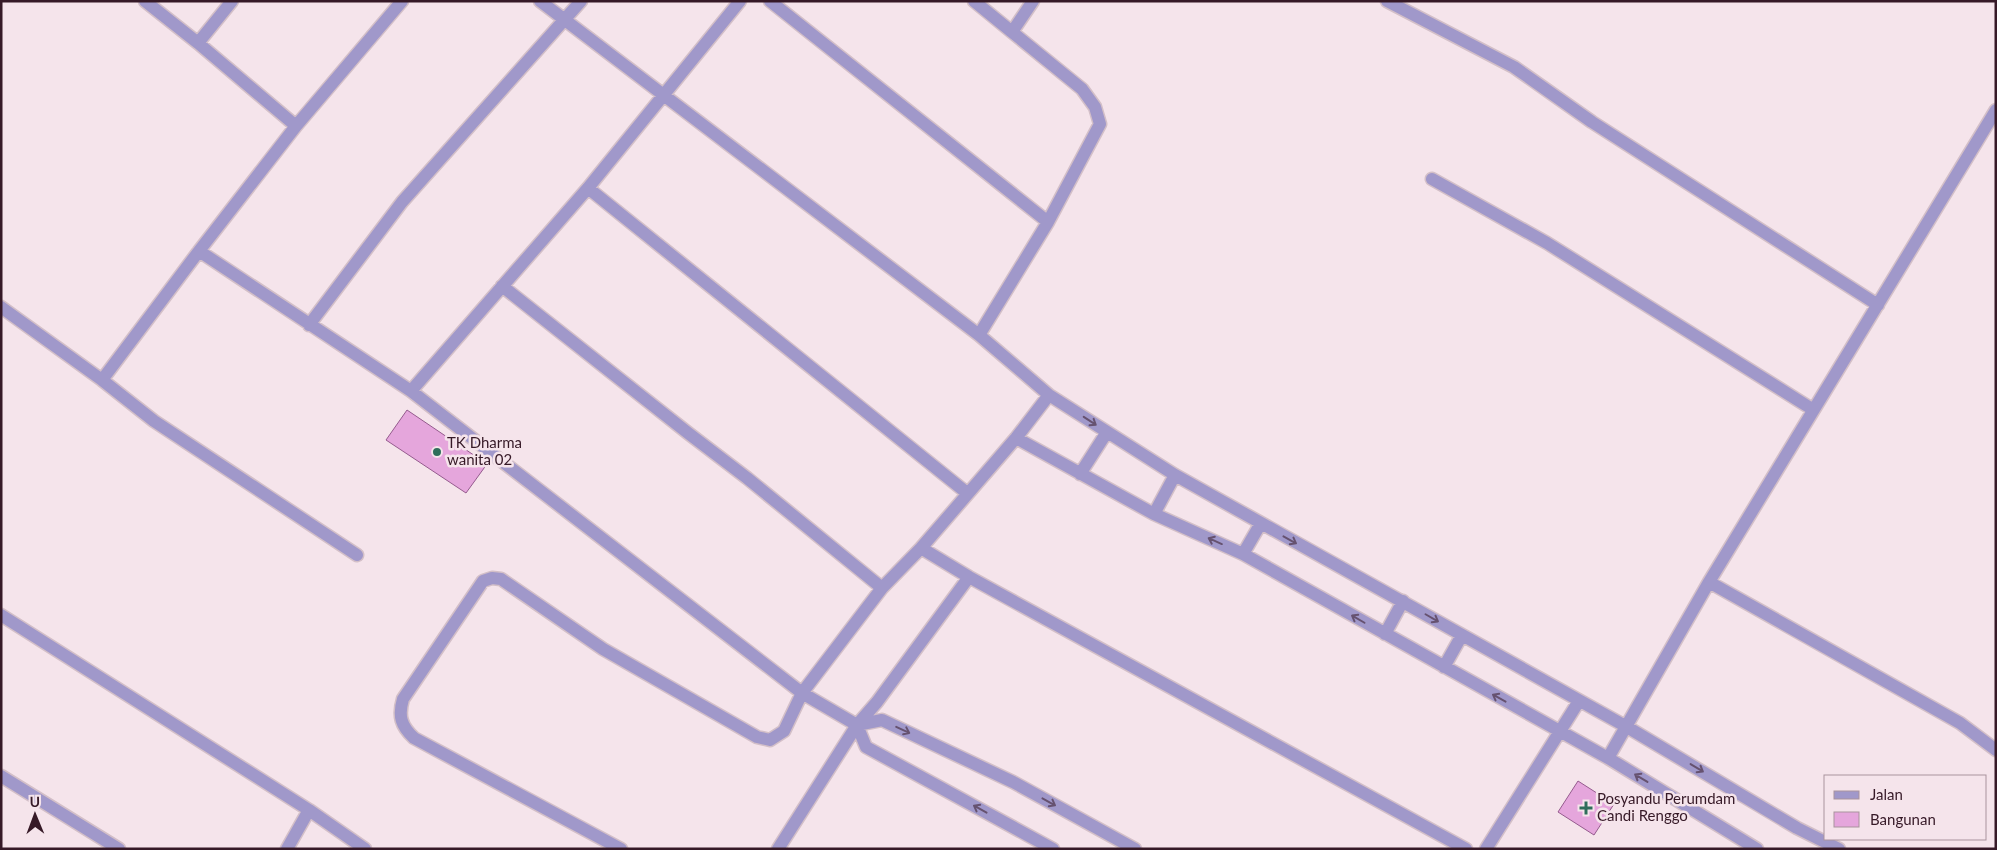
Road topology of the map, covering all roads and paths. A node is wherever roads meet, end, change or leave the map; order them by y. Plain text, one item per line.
1 (145, 1) edge
2 (232, 1) edge
3 (402, 1) edge
4 (540, 1) edge
5 (580, 1) edge
6 (740, 1) edge
7 (770, 1) edge
8 (974, 1) edge
9 (1033, 1) edge
10 (1387, 1) edge
11 (565, 20) junction
12 (1012, 32) junction
13 (198, 43) junction
14 (664, 96) junction
15 (1996, 110) edge
16 (296, 126) junction
17 (1432, 179) dead end
18 (588, 188) junction
19 (1048, 222) junction
20 (198, 251) junction
21 (502, 286) junction
22 (1878, 305) junction
23 (1, 307) edge
24 (309, 325) junction
25 (979, 335) junction
26 (102, 380) junction
27 (411, 391) junction
28 (1049, 395) junction
29 (1812, 409) junction
30 (1106, 432) junction
31 (1016, 438) junction
32 (1080, 474) junction
33 (1175, 475) junction
34 (967, 493) junction
35 (1154, 514) junction
36 (1261, 524) junction
37 (921, 548) junction
38 (1243, 554) junction
39 (357, 555) dead end
40 (969, 577) junction
41 (1709, 582) junction
42 (882, 588) junction
43 (1403, 601) junction
44 (1, 615) edge
45 (1385, 634) junction
46 (1462, 635) junction
47 (1444, 667) junction
48 (802, 693) junction
49 (1579, 700) junction
50 (857, 725) junction
51 (1627, 727) junction
52 (1560, 733) junction
53 (1996, 750) edge
54 (1608, 758) junction
55 (1, 776) edge
56 (309, 810) junction
57 (120, 849) edge
58 (287, 849) edge
59 (365, 849) edge
60 (621, 849) edge
61 (778, 849) edge
62 (1054, 849) edge
63 (1135, 849) edge
64 (1466, 849) edge
65 (1486, 849) edge
66 (1757, 849) edge
67 (1838, 849) edge

1 - 13 street
2 - 13 street
3 - 16 street
4 - 11 street
5 - 11 street
6 - 14 street
7 - 19 street
8 - 12 street
9 - 12 street
10 - 22 street
11 - 14 street
11 - 24 street
12 - 19 street
13 - 16 street
14 - 18 street
14 - 25 street
15 - 22 street
16 - 20 street
17 - 29 street
18 - 21 street
18 - 34 street
19 - 25 street
20 - 24 street
20 - 26 street
21 - 27 street
21 - 42 street
22 - 29 street
23 - 26 street
24 - 27 street
25 - 28 street
26 - 39 street
27 - 48 street
28 -> 30 street
28 - 31 street
29 - 41 street
30 - 32 street
30 - 33 street
31 - 32 street
31 - 34 street
32 - 35 street
33 - 35 street
33 - 36 street
34 - 37 street
38 -> 35 street
36 - 38 street
36 -> 43 street
37 - 40 street
37 - 42 street
45 -> 38 street
40 - 50 street
40 - 64 street
41 - 51 street
41 - 53 street
42 - 48 street
43 - 45 street
43 -> 46 street
44 - 56 street
45 - 47 street
46 - 47 street
46 - 49 street
52 -> 47 street
48 - 50 street
48 - 60 street
49 - 51 street
49 - 52 street
50 - 61 street
62 -> 50 street
50 -> 63 street
51 - 54 street
51 -> 67 street
52 - 54 street
52 - 65 street
66 -> 54 street
55 - 57 street
56 - 58 street
56 - 59 street

